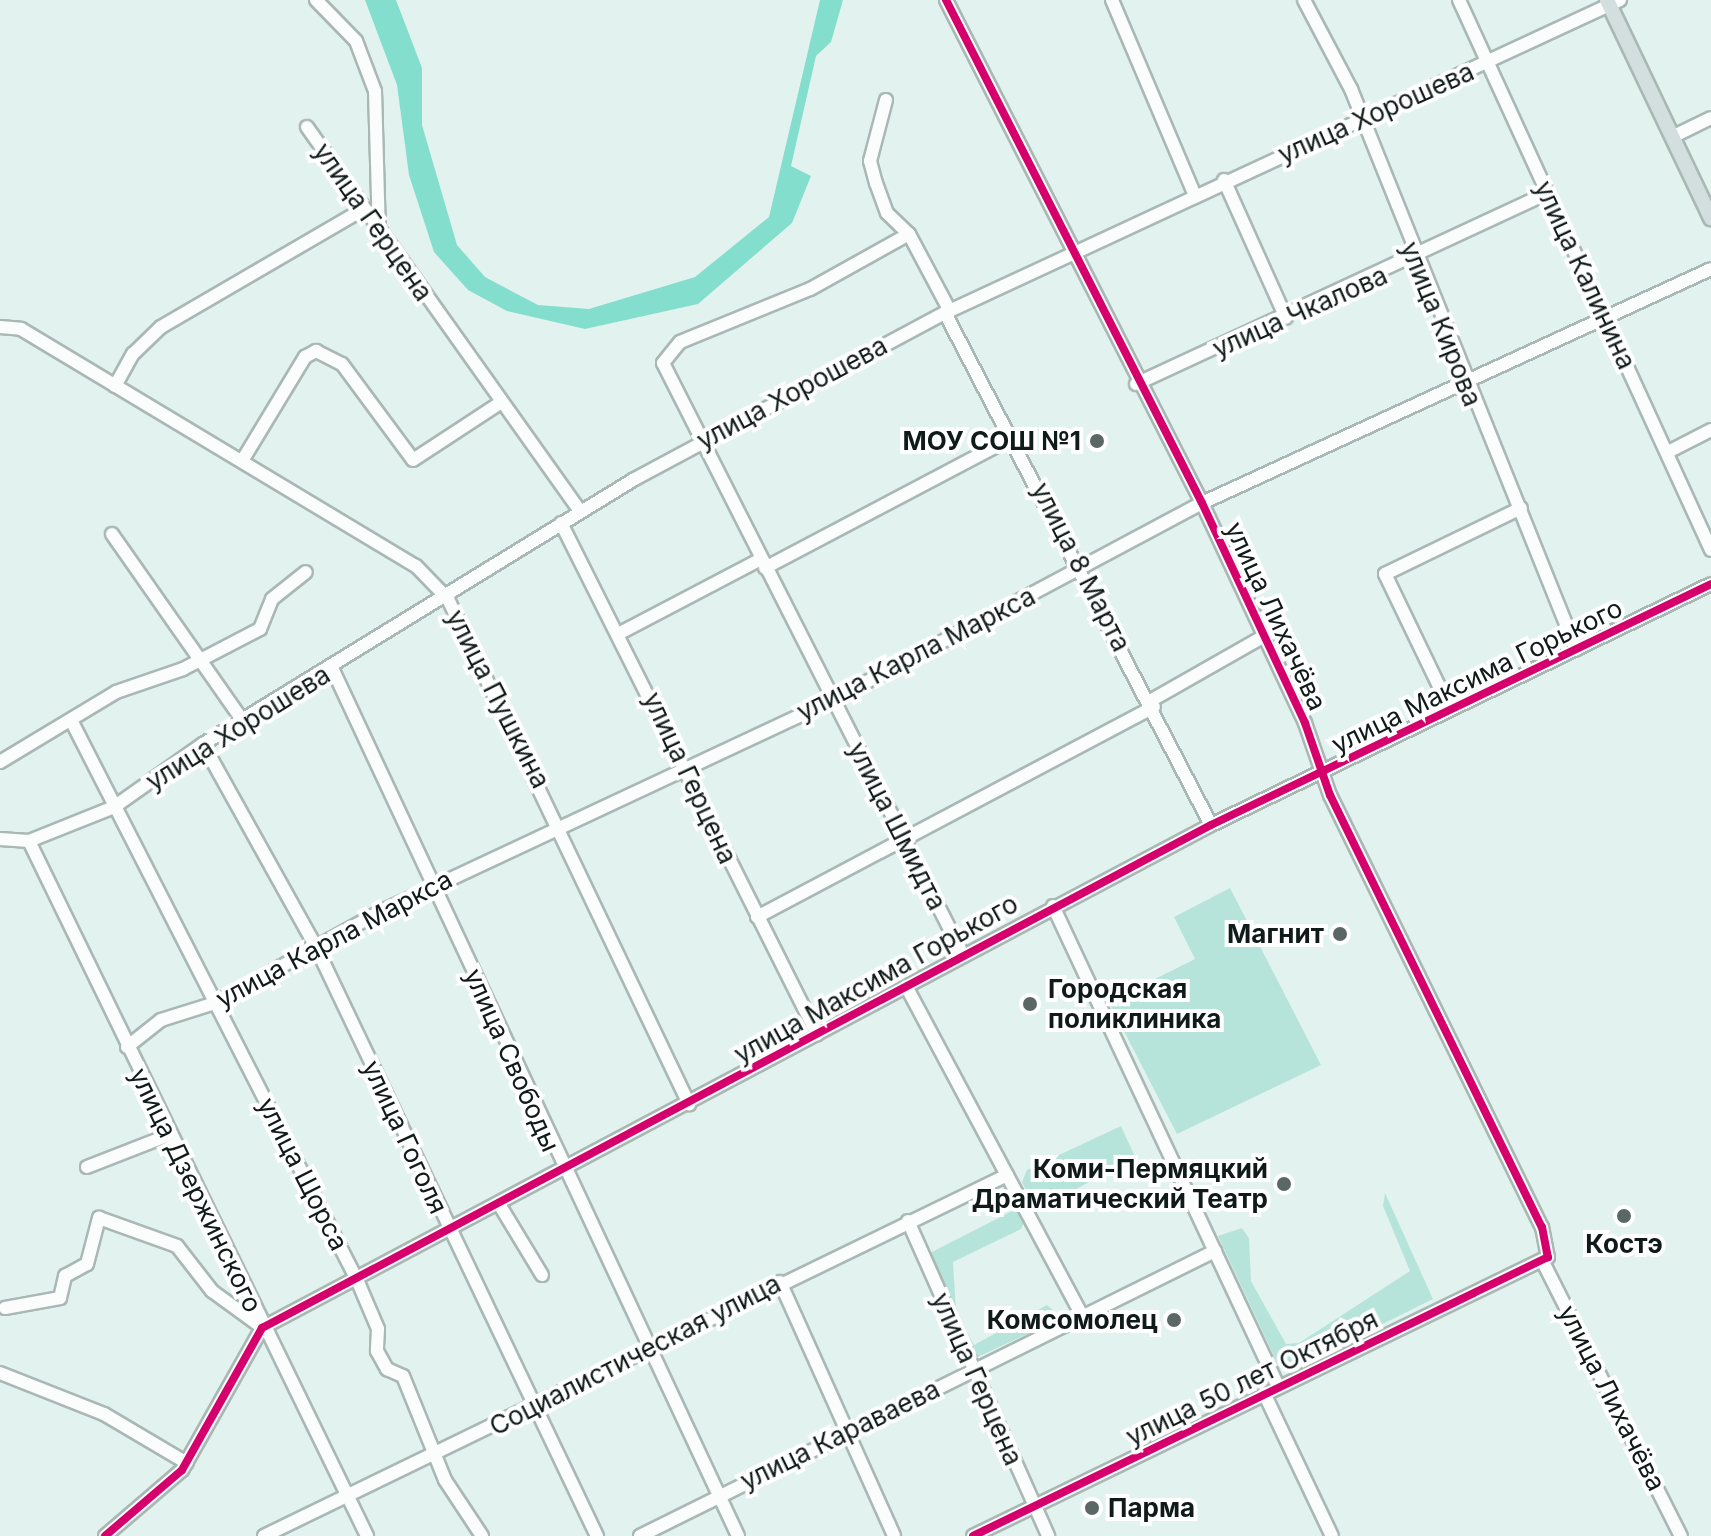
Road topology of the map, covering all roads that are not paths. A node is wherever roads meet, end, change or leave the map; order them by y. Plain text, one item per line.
1 (316, 0) edge
2 (946, 0) edge
3 (1112, 0) edge
4 (1304, 0) edge
5 (1459, 0) edge
6 (1612, 2) edge
7 (1489, 64) junction
8 (886, 100) dead end
9 (1711, 118) edge
10 (1361, 119) junction
11 (307, 127) dead end
12 (1672, 137) junction
13 (1224, 180) junction
14 (1194, 193) junction
15 (1547, 193) junction
16 (364, 209) junction
17 (1711, 218) edge
18 (379, 232) junction
19 (909, 234) junction
20 (1071, 253) junction
21 (1415, 261) junction
22 (1711, 269) edge
23 (947, 312) junction
24 (1286, 318) junction
25 (1606, 323) junction
26 (0, 327) edge
27 (1136, 384) junction
28 (115, 386) junction
29 (1467, 387) junction
30 (500, 403) junction
31 (1711, 430) edge
32 (1013, 437) junction
33 (702, 440) junction
34 (1668, 452) junction
35 (242, 461) junction
36 (1202, 503) junction
37 (1521, 508) junction
38 (580, 511) junction
39 (561, 523) junction
40 (112, 534) dead end
41 (1711, 550) edge
42 (763, 563) junction
43 (1082, 569) junction
44 (306, 572) dead end
45 (1711, 584) edge
46 (448, 599) junction
47 (622, 632) junction
48 (1261, 638) junction
49 (1576, 649) junction
50 (203, 660) junction
51 (332, 668) junction
52 (831, 701) junction
53 (1152, 704) junction
54 (1450, 709) junction
55 (242, 720) junction
56 (73, 724) junction
57 (203, 744) junction
58 (0, 762) edge
59 (685, 770) junction
60 (1326, 772) junction
61 (114, 807) junction
62 (561, 824) junction
63 (1211, 825) junction
64 (906, 838) junction
65 (1, 841) edge
66 (29, 841) junction
67 (433, 886) junction
68 (1053, 906) junction
69 (757, 917) junction
70 (316, 947) junction
71 (963, 955) junction
72 (906, 986) junction
73 (215, 1003) junction
74 (817, 1034) junction
75 (127, 1047) junction
76 (689, 1104) junction
77 (169, 1135) junction
78 (87, 1167) dead end
79 (563, 1170) junction
80 (1007, 1175) junction
81 (499, 1204) junction
82 (908, 1221) junction
83 (450, 1231) junction
84 (1215, 1251) junction
85 (1545, 1259) junction
86 (542, 1275) dead end
87 (358, 1282) junction
88 (780, 1282) junction
89 (5, 1308) dead end
90 (1082, 1316) junction
91 (262, 1328) junction
92 (653, 1344) junction
93 (972, 1371) junction
94 (0, 1373) edge
95 (1278, 1386) junction
96 (1264, 1393) junction
97 (535, 1409) junction
98 (848, 1433) junction
99 (439, 1453) junction
100 (187, 1463) junction
101 (719, 1493) junction
102 (348, 1495) junction
103 (1034, 1506) junction
104 (105, 1536) edge
105 (264, 1536) edge
106 (367, 1536) edge
107 (482, 1536) edge
108 (597, 1536) edge
109 (640, 1536) edge
110 (738, 1536) edge
111 (894, 1536) edge
112 (973, 1536) edge
113 (1048, 1536) edge
114 (1332, 1536) edge
115 (1681, 1536) edge

1 - 18 street
2 - 20 street, улица Лихачёва
3 - 14 street
4 - 10 street, улица Кирова
5 - 7 street, улица Калинина
6 - 7 street, улица Хорошева
6 - 12 main road
7 - 10 street, улица Хорошева
7 - 15 street, улица Калинина
8 - 19 street, улица 8 Марта
9 - 12 street
10 - 13 street, улица Хорошева
10 - 21 street, улица Кирова
11 - 16 street, улица Герцена
12 - 17 main road
13 - 14 street, улица Хорошева
13 - 24 street
14 - 20 street, улица Хорошева
15 - 21 street, улица Чкалова
15 - 25 street, улица Калинина
16 - 18 street, улица Герцена
16 - 28 street
18 - 30 street, улица Герцена
19 - 23 street, улица 8 Марта
19 - 33 street, улица Шмидта
20 - 23 street, улица Хорошева
20 - 27 street, улица Лихачёва
21 - 24 street, улица Чкалова
21 - 29 street, улица Кирова
22 - 25 street, улица Карла Маркса
23 - 32 street, улица 8 Марта
23 - 33 street, улица Хорошева
24 - 27 street, улица Чкалова
25 - 29 street, улица Карла Маркса
25 - 34 street, улица Калинина
26 - 28 street, улица Пушкина
27 - 36 street, улица Лихачёва
28 - 35 street, улица Пушкина
29 - 36 street, улица Карла Маркса
29 - 37 street, улица Кирова
30 - 35 street
30 - 38 street, улица Герцена
31 - 34 street
32 - 42 street
32 - 43 street, улица 8 Марта
33 - 38 street, улица Хорошева
33 - 42 street, улица Шмидта
34 - 41 street, улица Калинина
35 - 46 street, улица Пушкина
36 - 43 street, улица Карла Маркса
36 - 48 street, улица Лихачёва
37 - 49 street, улица Кирова
37 - 54 street
38 - 39 street, улица Хорошева
39 - 46 street, улица Хорошева
39 - 47 street, улица Герцена
40 - 50 street
42 - 47 street
42 - 52 street, улица Шмидта
43 - 52 street, улица Карла Маркса
43 - 53 street, улица 8 Марта
44 - 50 street
45 - 49 street, улица Максима Горького
46 - 51 street, улица Хорошева
46 - 62 street, улица Пушкина
47 - 59 street, улица Герцена
48 - 53 street
48 - 60 street, улица Лихачёва
49 - 54 street, улица Максима Горького
50 - 55 street
50 - 56 street
51 - 55 street, улица Хорошева
51 - 67 street, улица Свободы
52 - 59 street, улица Карла Маркса
52 - 64 street, улица Шмидта
53 - 63 street, улица 8 Марта
53 - 64 street
54 - 60 street, улица Максима Горького
55 - 57 street, улица Хорошева
56 - 58 street
56 - 61 street, улица Щорса
57 - 61 street, улица Хорошева
57 - 70 street, улица Гоголя
59 - 62 street, улица Карла Маркса
59 - 69 street, улица Герцена
60 - 63 street, улица Максима Горького
60 - 85 street, улица Лихачёва
61 - 66 street, улица Хорошева
61 - 73 street, улица Щорса
62 - 67 street, улица Карла Маркса
62 - 76 street, улица Пушкина
63 - 68 street, улица Максима Горького
64 - 69 street
64 - 71 street, улица Шмидта
65 - 66 street, улица Хорошева
66 - 75 street, улица Дзержинского
67 - 70 street, улица Карла Маркса
67 - 79 street, улица Свободы
68 - 71 street, улица Максима Горького
68 - 84 street
69 - 74 street, улица Герцена
70 - 73 street, улица Карла Маркса
70 - 83 street, улица Гоголя
71 - 72 street, улица Максима Горького
72 - 74 street, улица Максима Горького
72 - 80 street
73 - 75 street, улица Карла Маркса
73 - 87 street, улица Щорса
74 - 76 street, улица Максима Горького
75 - 77 street, улица Дзержинского
76 - 79 street, улица Максима Горького
77 - 78 street
77 - 91 street, улица Дзержинского
79 - 81 street, улица Максима Горького
79 - 92 street, улица Свободы
80 - 82 street, Социалистическая улица
80 - 90 street
81 - 83 street, улица Максима Горького
81 - 86 street
82 - 88 street, Социалистическая улица
82 - 93 street, улица Герцена
83 - 87 street, улица Максима Горького
83 - 97 street, улица Гоголя
84 - 90 street, улица Караваева
84 - 95 street
85 - 95 street, улица 50 лет Октября
85 - 115 street, улица Лихачёва
87 - 91 street, улица Максима Горького
87 - 99 street, улица Щорса
88 - 92 street, Социалистическая улица
88 - 98 street
89 - 91 street
90 - 93 street, улица Караваева
91 - 100 street
91 - 102 street, улица Дзержинского
92 - 97 street, Социалистическая улица
92 - 101 street, улица Свободы
93 - 98 street, улица Караваева
93 - 103 street, улица Герцена
94 - 100 street
95 - 96 street, улица 50 лет Октября
96 - 103 street, улица 50 лет Октября
96 - 114 street
97 - 99 street, Социалистическая улица
97 - 108 street, улица Гоголя
98 - 101 street, улица Караваева
98 - 111 street
99 - 102 street, Социалистическая улица
99 - 107 street, улица Щорса
100 - 104 street
101 - 109 street, улица Караваева
101 - 110 street, улица Свободы
102 - 105 street, Социалистическая улица
102 - 106 street, улица Дзержинского
103 - 112 street, улица 50 лет Октября
103 - 113 street, улица Герцена

